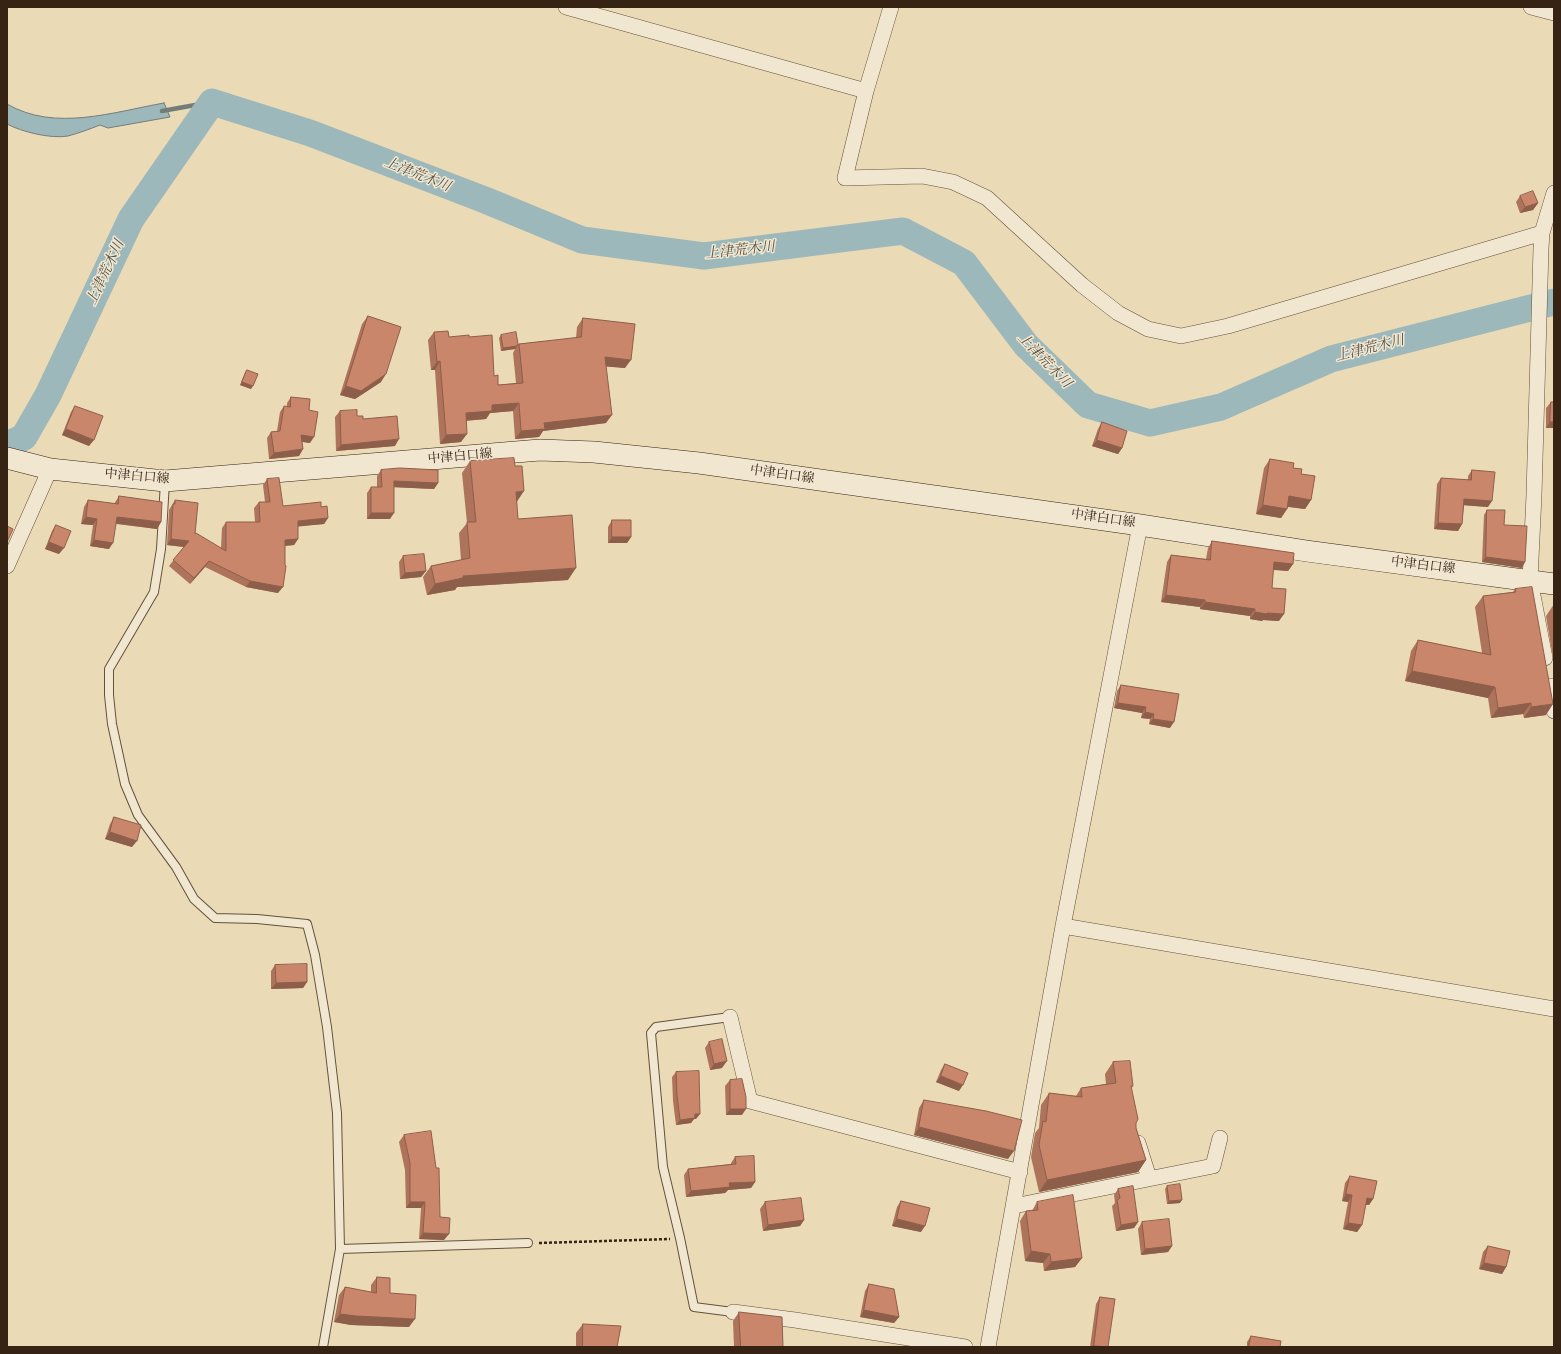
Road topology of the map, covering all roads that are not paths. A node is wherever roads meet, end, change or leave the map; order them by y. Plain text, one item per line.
1 (566, 7) edge
2 (891, 7) edge
3 (1531, 7) edge
4 (1554, 13) edge
5 (866, 91) junction
6 (1554, 193) edge
7 (1542, 233) junction
8 (7, 458) edge
9 (50, 468) junction
10 (165, 481) junction
11 (1140, 525) junction
12 (7, 566) edge
13 (1530, 580) junction
14 (1554, 584) edge
15 (1554, 710) edge
16 (1063, 926) junction
17 (1554, 1009) edge
18 (730, 1017) joint
19 (1136, 1137) edge
20 (1220, 1138) dead end
21 (1020, 1172) junction
22 (1149, 1178) junction
23 (1014, 1206) junction
24 (528, 1243) road end
25 (340, 1249) junction
26 (733, 1312) joint
27 (323, 1347) edge
28 (965, 1347) edge
29 (988, 1347) edge

1 - 5 street
2 - 5 street
3 - 4 street
5 - 7 street
6 - 7 street
7 - 13 street
8 - 9 main road, 中津白口線
9 - 10 main road, 中津白口線
9 - 12 street
10 - 11 main road, 中津白口線
10 - 25 lane
11 - 13 main road, 中津白口線
11 - 16 street
13 - 14 main road, 中津白口線
13 - 15 street
16 - 17 street
16 - 21 street
18 - 21 street
18 - 26 lane
19 - 22 street
20 - 22 street
21 - 23 street
22 - 23 street
23 - 29 street
24 - 25 lane
25 - 27 lane
26 - 28 street

